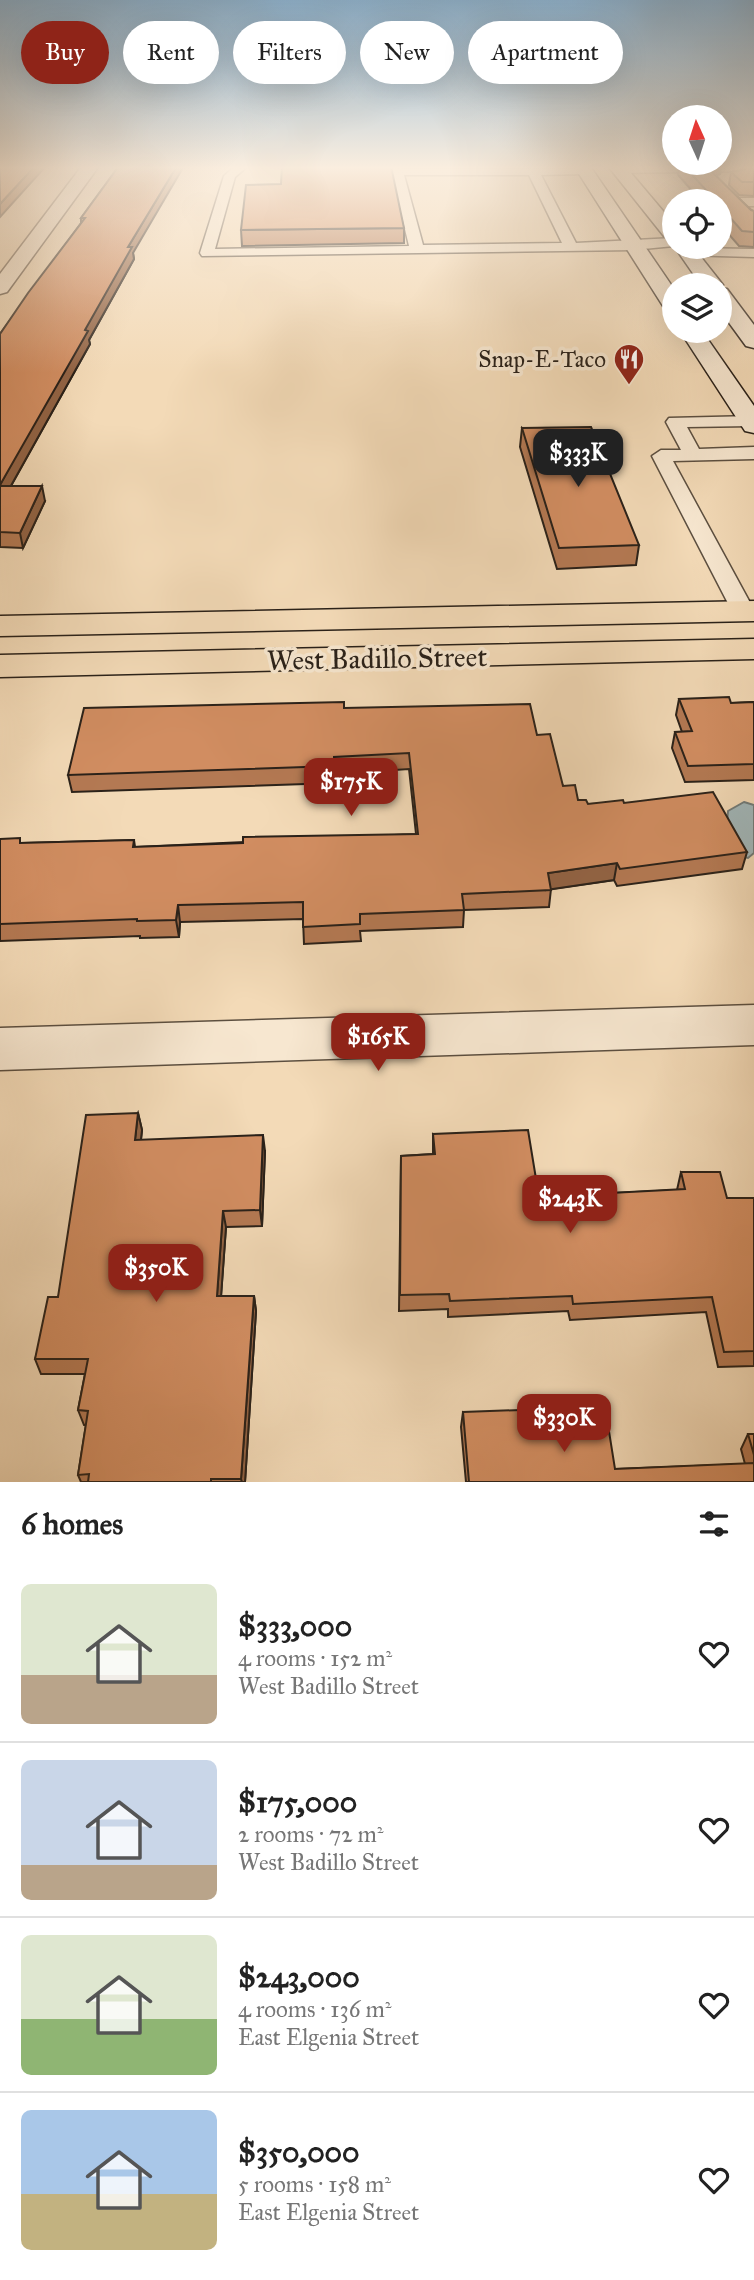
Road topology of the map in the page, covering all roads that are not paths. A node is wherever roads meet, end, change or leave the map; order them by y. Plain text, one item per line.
1 (39, 235) edge
2 (212, 235) edge
3 (414, 235) edge
4 (565, 235) edge
5 (626, 235) edge
6 (633, 246) junction
7 (571, 247) junction
8 (662, 247) edge
9 (417, 249) junction
10 (732, 251) edge
11 (754, 253) edge
12 (691, 259) edge
13 (702, 273) edge
14 (0, 288) edge
15 (662, 288) edge
16 (732, 311) edge
17 (754, 341) edge
18 (699, 343) edge
19 (753, 423) edge
20 (754, 453) edge
21 (693, 455) junction
22 (749, 611) edge
23 (0, 626) edge
24 (754, 649) edge
25 (0, 667) edge
26 (754, 1026) edge
27 (0, 1049) edge

1 - 14 street
2 - 9 lane
3 - 9 lane
4 - 7 lane
5 - 6 street
6 - 7 lane
6 - 8 lane
6 - 15 street
7 - 9 lane
10 - 11 lane
12 - 13 street
16 - 17 street
18 - 19 street
19 - 21 lane
20 - 21 lane
21 - 22 lane
22 - 23 main road, West Badillo Street
24 - 25 main road, West Badillo Street
26 - 27 street

